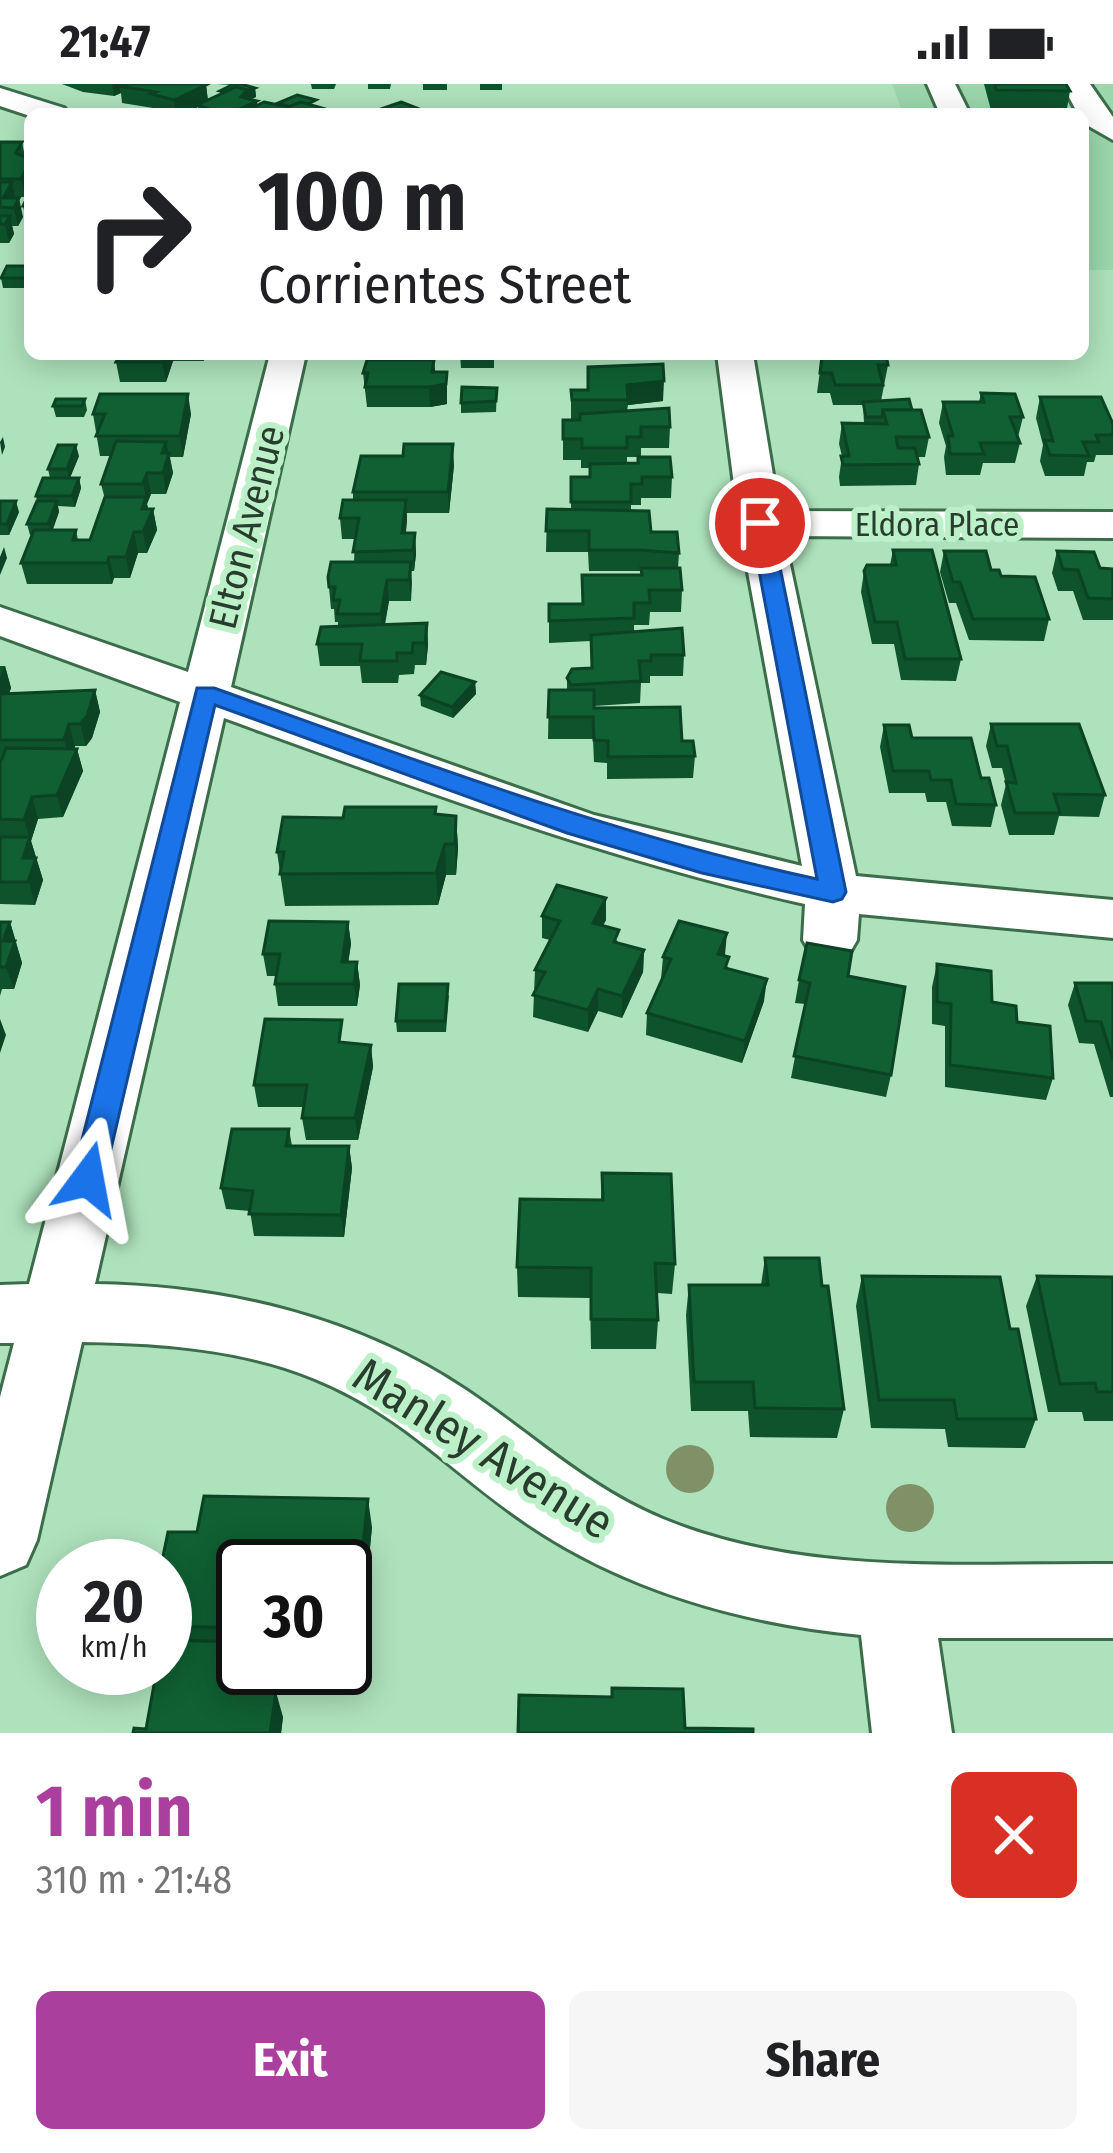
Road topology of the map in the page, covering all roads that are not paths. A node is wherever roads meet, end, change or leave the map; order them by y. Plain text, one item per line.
1 (1076, 84) edge
2 (0, 97) edge
3 (35, 108) edge
4 (1113, 134) edge
5 (287, 360) edge
6 (736, 360) edge
7 (760, 523) junction
8 (1113, 525) edge
9 (0, 621) edge
10 (206, 693) junction
11 (831, 916) junction
12 (1113, 920) edge
13 (28, 1313) edge
14 (0, 1540) edge
15 (894, 1598) junction
16 (1113, 1600) edge
17 (912, 1733) edge

1 - 4 street
2 - 3 street
5 - 10 street, Elton Avenue
6 - 7 street
7 - 8 street, Eldora Place
7 - 11 street
9 - 10 street
10 - 11 street
10 - 13 street, Elton Avenue
11 - 12 street
13 - 14 street, Elton Avenue
13 - 15 street, Manley Avenue
15 - 16 street, Manley Avenue
15 - 17 street

